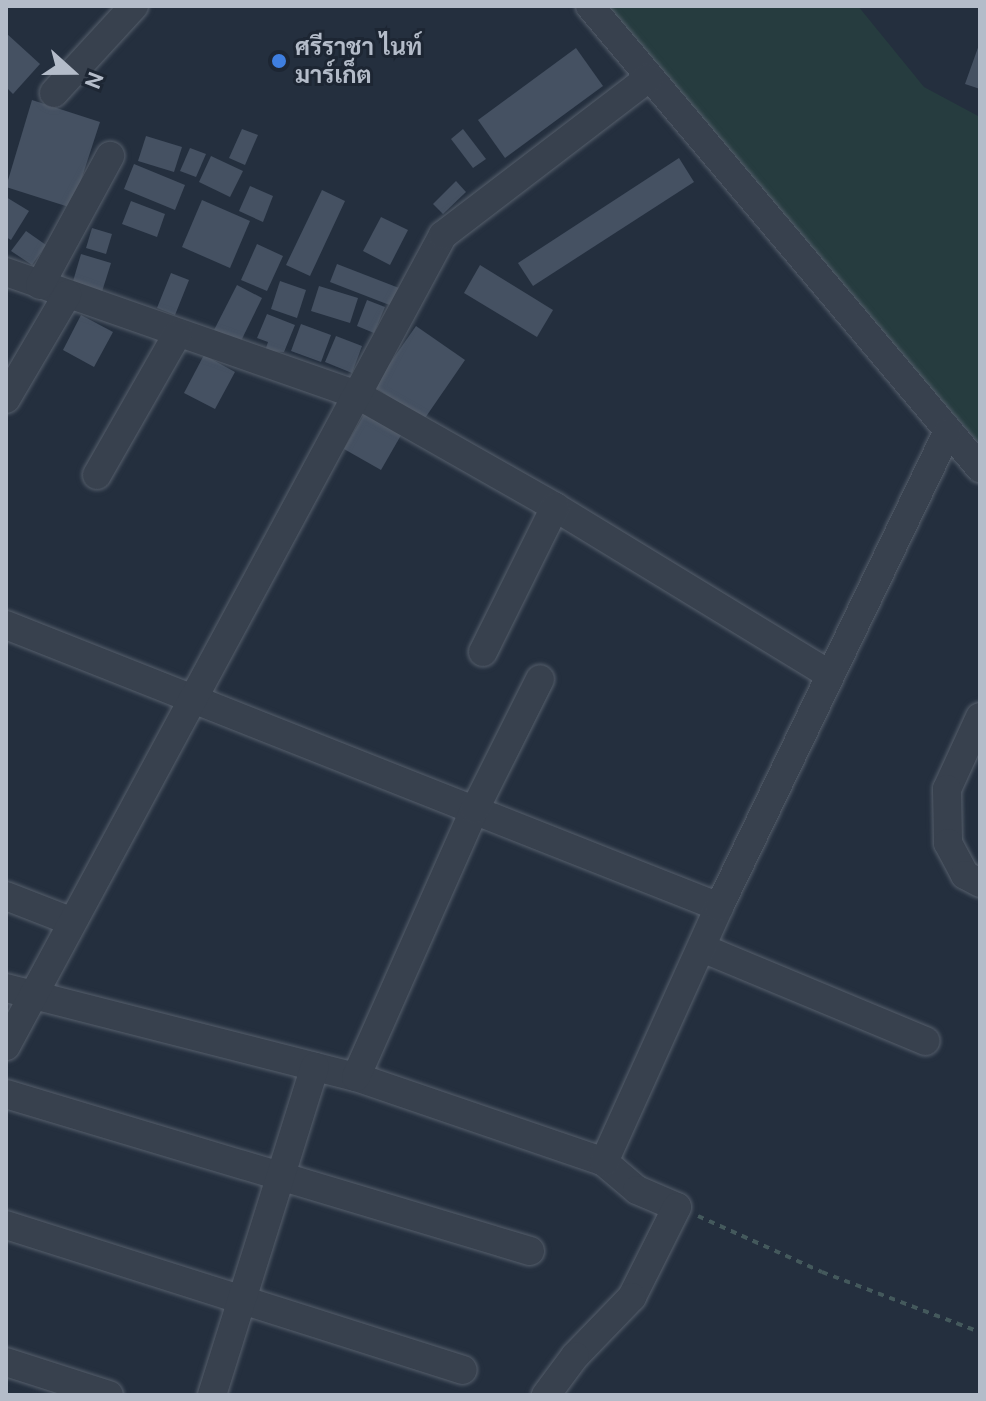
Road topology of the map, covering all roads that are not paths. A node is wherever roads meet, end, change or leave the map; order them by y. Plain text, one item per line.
1 (134, 6) edge
2 (590, 6) edge
3 (648, 78) junction
4 (54, 93) dead end
5 (110, 156) dead end
6 (6, 272) edge
7 (40, 285) junction
8 (67, 295) junction
9 (178, 333) junction
10 (358, 395) junction
11 (6, 399) edge
12 (947, 433) junction
13 (980, 468) edge
14 (97, 475) dead end
15 (555, 507) junction
16 (9, 635) edge
17 (483, 652) dead end
18 (830, 675) junction
19 (540, 679) dead end
20 (192, 695) junction
21 (980, 717) edge
22 (475, 809) junction
23 (980, 883) edge
24 (6, 896) edge
25 (719, 907) junction
26 (70, 921) junction
27 (702, 948) junction
28 (18, 993) edge
29 (925, 1041) dead end
30 (6, 1046) edge
31 (315, 1067) junction
32 (356, 1077) junction
33 (6, 1094) edge
34 (604, 1162) junction
35 (284, 1175) junction
36 (6, 1225) edge
37 (530, 1251) dead end
38 (243, 1300) junction
39 (6, 1362) edge
40 (463, 1370) dead end
41 (109, 1395) edge
42 (212, 1395) edge
43 (546, 1395) edge

1 - 4 street
2 - 3 street
3 - 10 street
3 - 12 street
5 - 7 street
6 - 7 street
7 - 8 street
8 - 9 street
8 - 11 street
9 - 10 street
9 - 14 street
10 - 15 street
10 - 20 street
12 - 13 street
12 - 18 street
15 - 17 street
15 - 18 street
16 - 20 street
18 - 25 street
19 - 22 street
20 - 22 street
20 - 26 street
21 - 23 street
22 - 25 street
22 - 32 street
24 - 26 street
25 - 27 street
26 - 28 street
27 - 29 street
27 - 34 street
28 - 30 street
28 - 31 street
31 - 32 street
31 - 35 street
32 - 34 street
33 - 35 street
34 - 43 street
35 - 37 street
35 - 38 street
36 - 38 street
38 - 40 street
38 - 42 street
39 - 41 street

